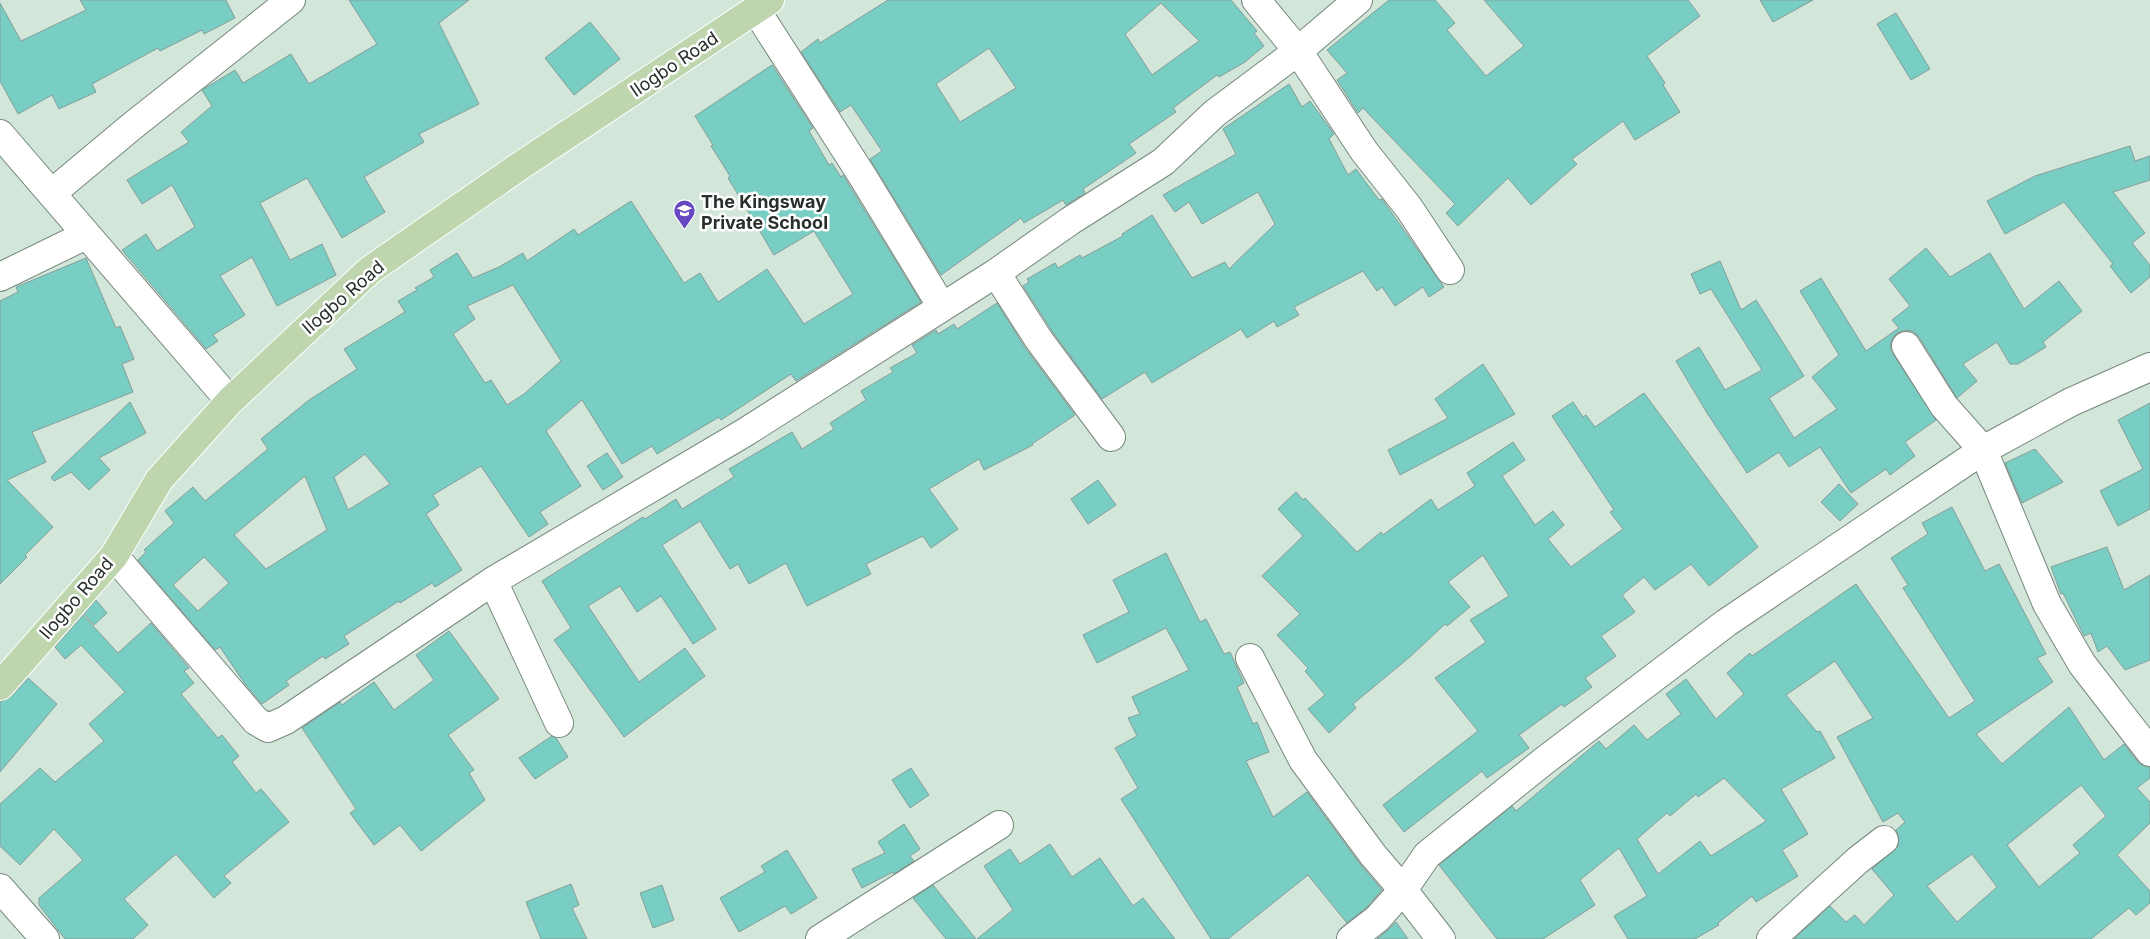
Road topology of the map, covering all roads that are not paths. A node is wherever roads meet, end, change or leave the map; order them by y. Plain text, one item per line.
1 (291, 0) edge
2 (1256, 0) edge
3 (1358, 0) edge
4 (763, 5) edge
5 (1298, 51) junction
6 (0, 134) edge
7 (52, 193) junction
8 (86, 235) junction
9 (1450, 270) dead end
10 (996, 273) junction
11 (0, 277) edge
12 (942, 307) junction
13 (1906, 346) dead end
14 (2150, 367) edge
15 (230, 401) junction
16 (1111, 437) dead end
17 (1983, 450) junction
18 (114, 556) junction
19 (493, 581) junction
20 (1250, 658) dead end
21 (0, 686) edge
22 (559, 723) dead end
23 (2150, 752) edge
24 (999, 825) dead end
25 (1884, 840) dead end
26 (0, 888) edge
27 (1403, 890) junction
28 (45, 939) edge
29 (820, 939) edge
30 (1351, 939) edge
31 (1441, 939) edge
32 (1772, 939) edge

1 - 7 street
2 - 5 street
3 - 5 street
4 - 12 street
4 - 15 main road, Ilogbo Road
5 - 9 street
5 - 10 street
6 - 7 street
7 - 8 street
8 - 11 street
8 - 15 street
10 - 12 street
10 - 16 street
12 - 19 street
13 - 17 street
14 - 17 street
15 - 18 main road, Ilogbo Road
17 - 23 street
17 - 27 street
18 - 19 street
18 - 21 main road, Ilogbo Road
19 - 22 street
20 - 27 street
24 - 29 street
25 - 32 street
26 - 28 street
27 - 30 street
27 - 31 street

